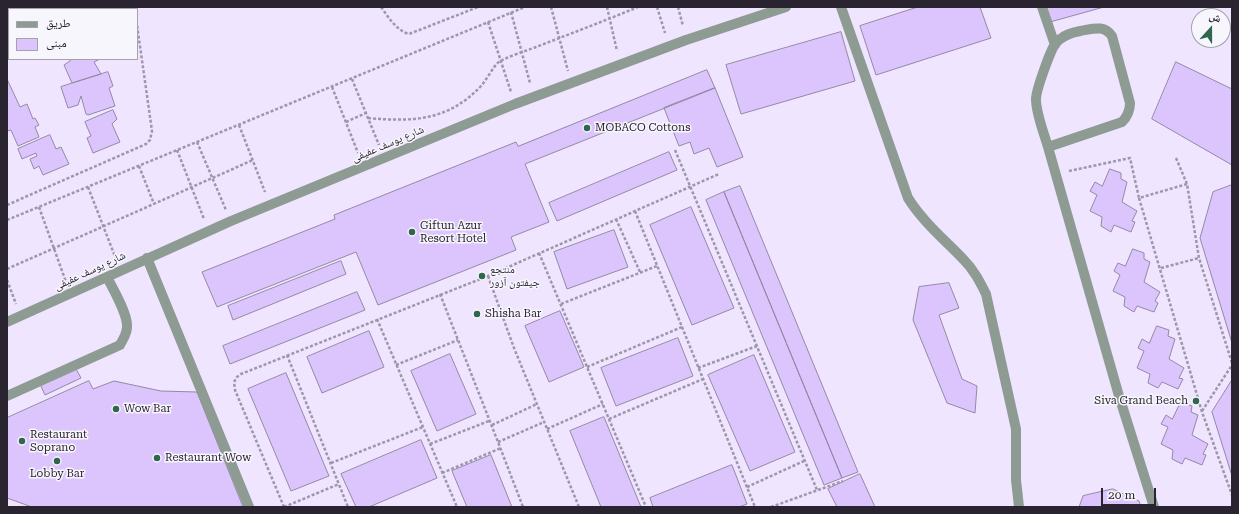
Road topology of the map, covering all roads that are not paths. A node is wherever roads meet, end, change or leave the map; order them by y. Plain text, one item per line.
1 (786, 7) edge
2 (841, 7) edge
3 (1042, 7) edge
4 (1055, 45) junction
5 (1048, 147) junction
6 (147, 258) junction
7 (107, 277) junction
8 (7, 322) edge
9 (7, 396) edge
10 (249, 507) edge
11 (1019, 507) edge
12 (1154, 507) edge

1 - 6 street, شارع يوسف عفيفى
2 - 11 street
3 - 4 street
4 - 5 street
4 - 5 street
5 - 12 street
6 - 7 street, شارع يوسف عفيفى
6 - 10 street
7 - 8 street, شارع يوسف عفيفى
7 - 9 street

